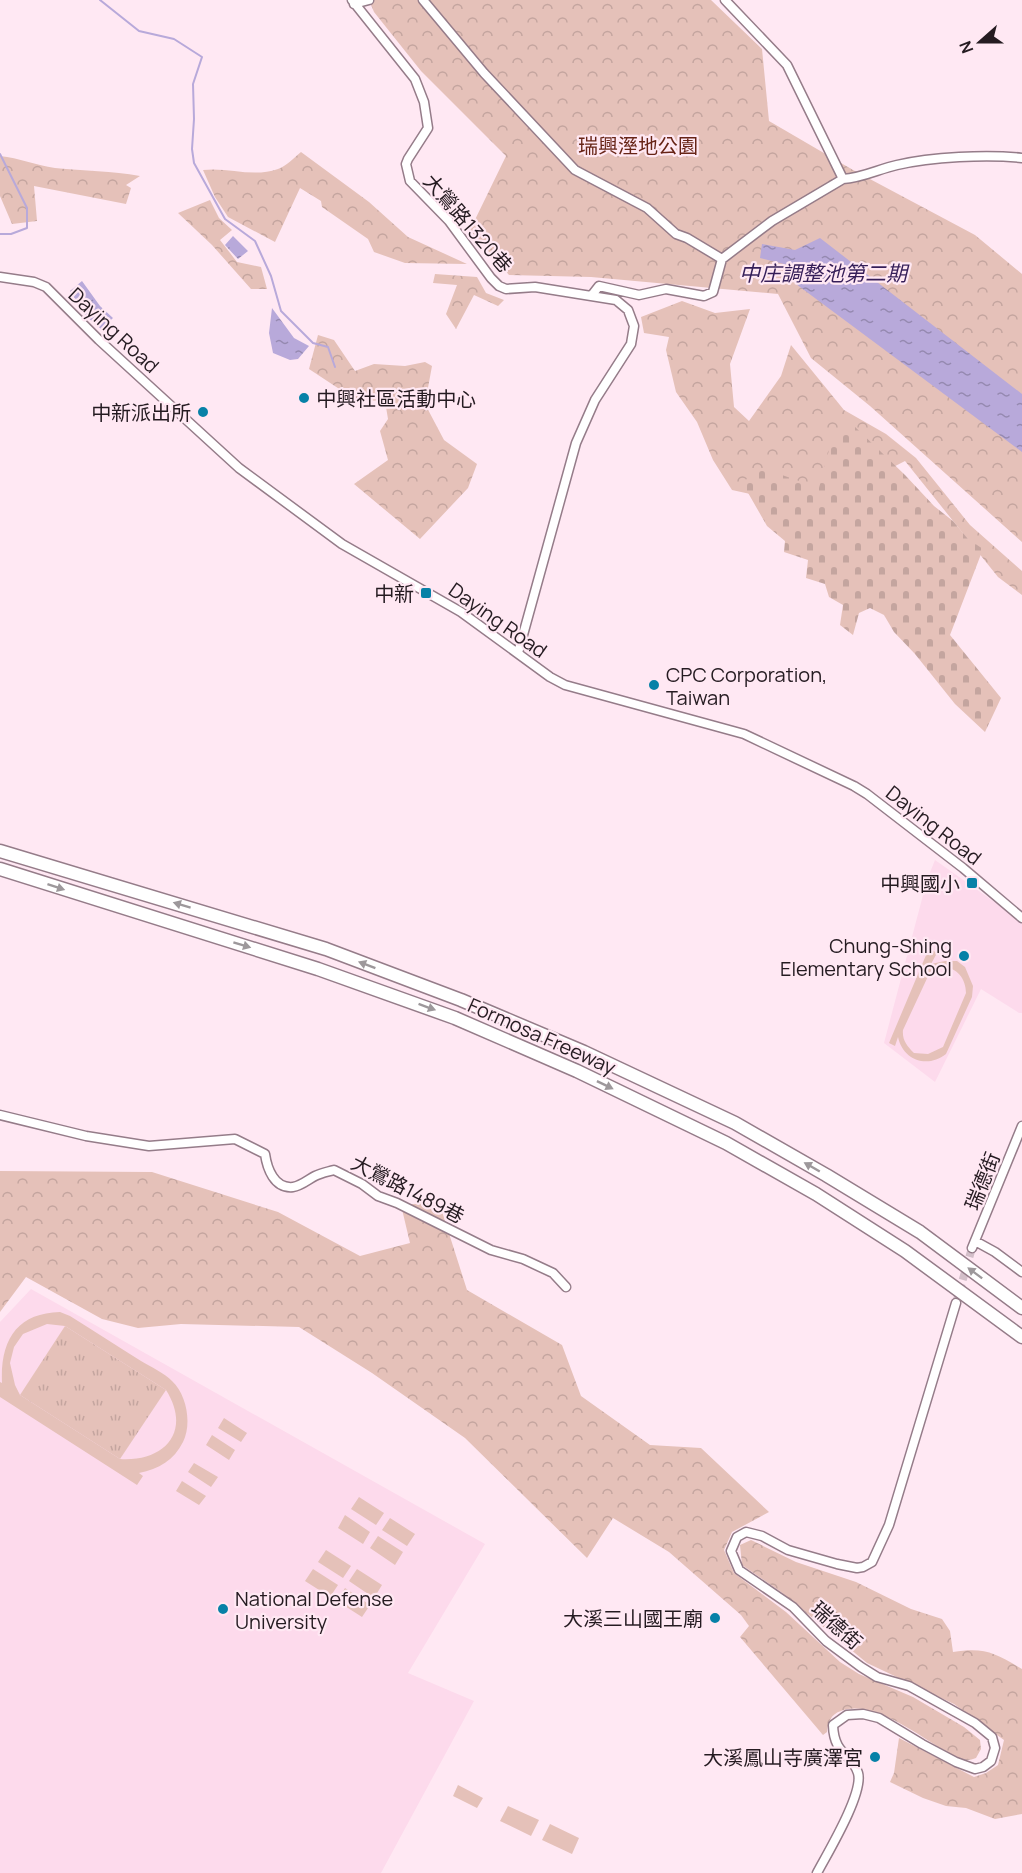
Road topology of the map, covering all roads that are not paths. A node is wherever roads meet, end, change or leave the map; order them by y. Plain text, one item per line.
1 (369, 0) edge
2 (416, 0) edge
3 (423, 0) edge
4 (724, 0) edge
5 (353, 2) edge
6 (432, 10) junction
7 (1022, 158) edge
8 (843, 178) junction
9 (722, 259) junction
10 (0, 277) edge
11 (592, 295) junction
12 (518, 654) junction
13 (0, 851) edge
14 (0, 869) edge
15 (1022, 918) edge
16 (0, 1114) edge
17 (1022, 1126) edge
18 (1022, 1272) edge
19 (567, 1287) dead end
20 (956, 1303) tunnel mouth
21 (1022, 1308) edge
22 (1022, 1337) edge
23 (817, 1873) edge

1 - 5 street
2 - 6 street
3 - 6 street
4 - 8 street
5 - 11 street, 大鶯路1320巷
6 - 9 street
7 - 8 street
8 - 9 street
9 - 11 street
10 - 12 street, Daying Road
11 - 12 street, 大鶯路1320巷
12 - 15 street, Daying Road
21 -> 13 highway, Formosa Freeway
14 -> 22 highway, Formosa Freeway
16 - 19 street, 大鶯路1489巷
17 - 18 street, 瑞德街
20 - 23 street, 瑞德街

